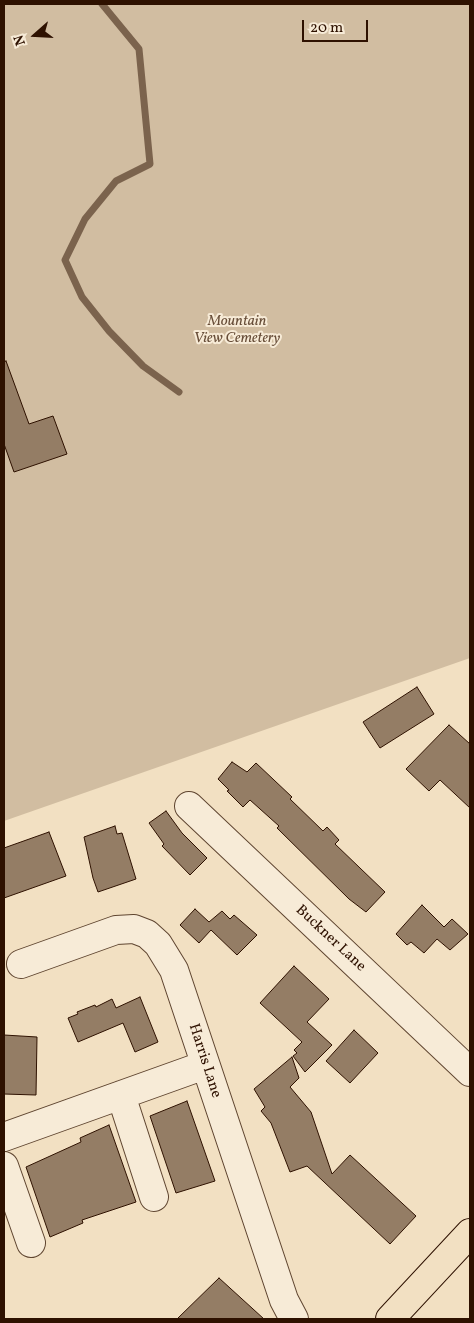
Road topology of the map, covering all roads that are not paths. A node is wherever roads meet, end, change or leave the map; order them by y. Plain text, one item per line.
1 (189, 806) dead end
2 (21, 964) dead end
3 (205, 1065) junction
4 (470, 1072) edge
5 (121, 1095) junction
6 (4, 1137) edge
7 (4, 1166) edge
8 (154, 1198) dead end
9 (470, 1232) edge
10 (31, 1243) dead end
11 (294, 1319) edge
12 (390, 1319) edge

1 - 4 street, Buckner Lane
2 - 3 street, Harris Lane
3 - 5 street
3 - 11 street, Harris Lane
5 - 6 street
5 - 8 street
7 - 10 street
9 - 12 main road

